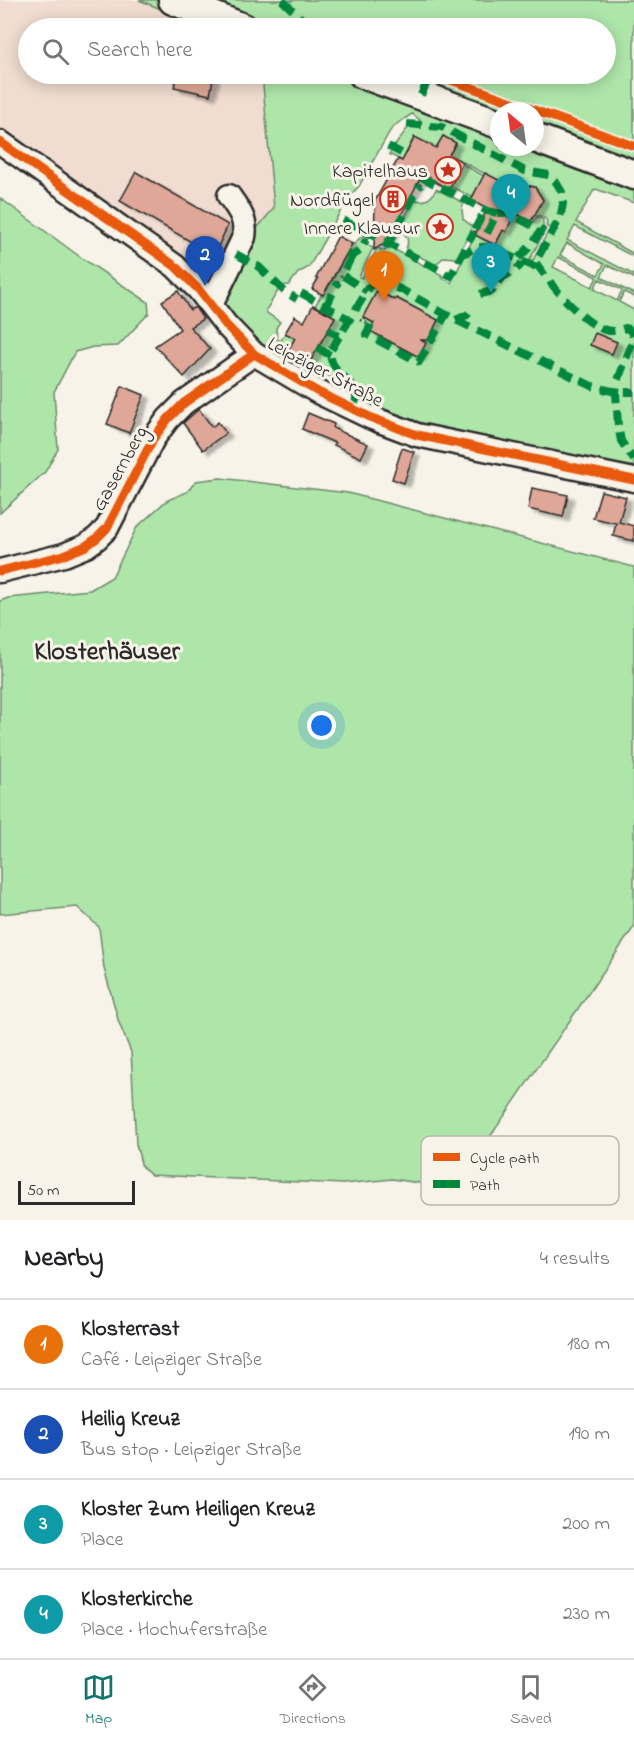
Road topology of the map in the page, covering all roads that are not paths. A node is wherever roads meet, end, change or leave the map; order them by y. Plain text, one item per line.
1 (173, 0) edge
2 (218, 18) edge
3 (390, 84) edge
4 (490, 121) edge
5 (544, 141) edge
6 (0, 142) edge
7 (634, 175) edge
8 (229, 196) dead end
9 (211, 305) junction
10 (254, 354) junction
11 (634, 480) edge
12 (0, 571) edge

1 - 2 main road
3 - 4 main road
5 - 7 main road
6 - 9 street, Leipziger Straße
8 - 9 street
9 - 10 street, Leipziger Straße
10 - 11 street, Leipziger Straße
10 - 12 street, Gasernberg

